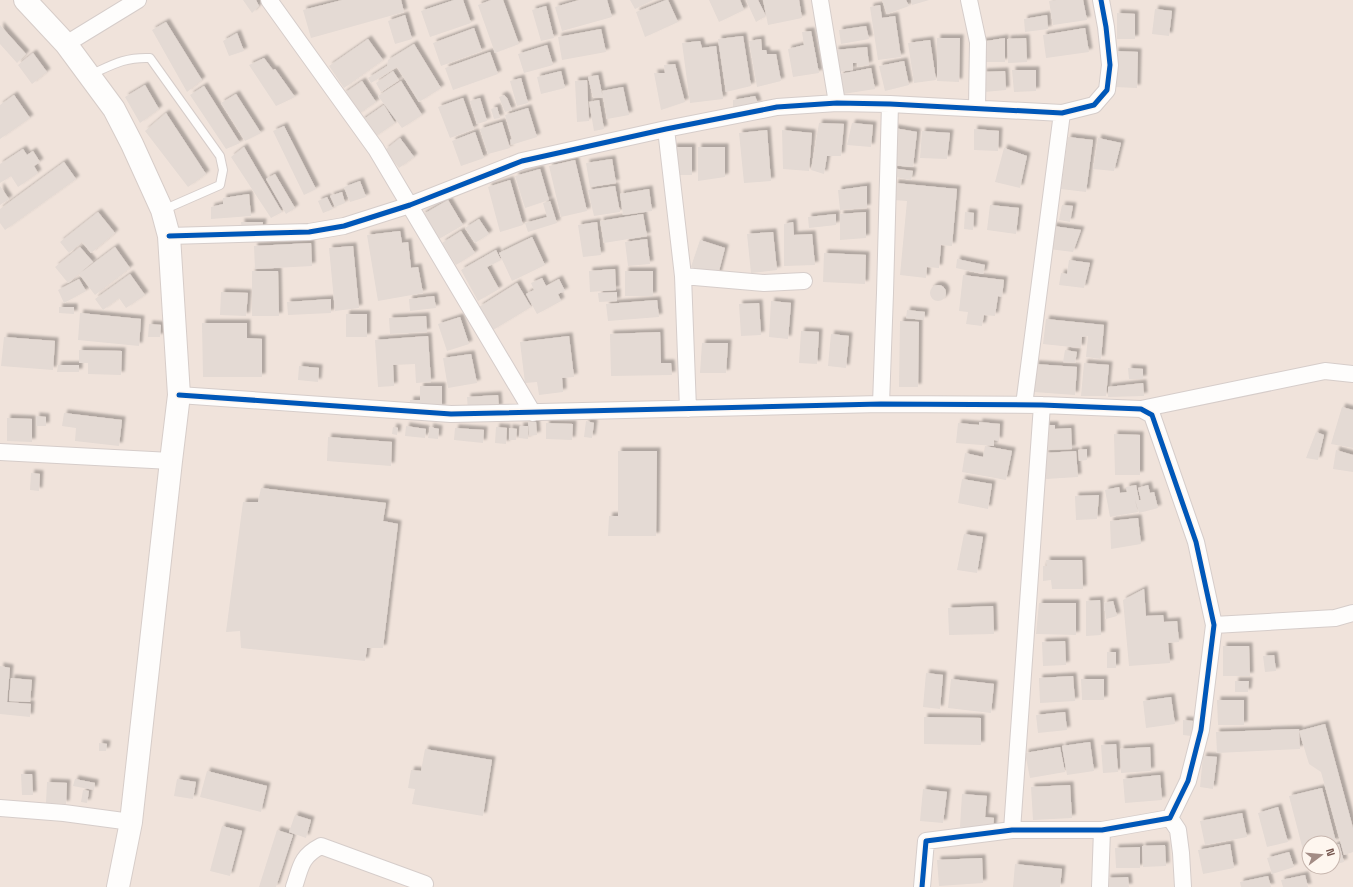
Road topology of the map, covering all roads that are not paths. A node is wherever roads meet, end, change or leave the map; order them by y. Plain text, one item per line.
1 (25, 0) edge
2 (138, 0) edge
3 (269, 0) edge
4 (820, 0) edge
5 (969, 0) edge
6 (1101, 0) edge
7 (66, 44) junction
8 (89, 75) junction
9 (837, 103) junction
10 (890, 104) junction
11 (977, 108) junction
12 (1062, 112) junction
13 (666, 129) junction
14 (410, 205) junction
15 (162, 210) junction
16 (169, 236) junction
17 (683, 276) junction
18 (804, 280) dead end
19 (1353, 374) edge
20 (179, 395) junction
21 (881, 404) junction
22 (1024, 405) junction
23 (1042, 405) junction
24 (688, 409) junction
25 (1141, 409) junction
26 (534, 413) junction
27 (0, 452) edge
28 (171, 461) junction
29 (1353, 613) edge
30 (1214, 625) junction
31 (0, 808) edge
32 (1170, 818) junction
33 (131, 822) junction
34 (1012, 830) junction
35 (1102, 830) junction
36 (425, 884) dead end
37 (118, 887) edge
38 (294, 887) edge
39 (922, 887) edge
40 (1100, 887) edge
41 (1183, 887) edge

1 - 7 main road
2 - 7 street
3 - 14 street
4 - 9 street
5 - 11 street
6 - 12 street
7 - 8 main road
8 - 15 main road
8 - 15 lane
9 - 10 street
9 - 13 street
10 - 11 street
10 - 21 street
11 - 12 street
12 - 22 street
13 - 14 street
13 - 17 street
14 - 16 street
14 - 26 street
15 - 16 main road
16 - 20 main road
17 - 18 street
17 - 24 street
19 - 25 street
20 - 26 street
20 - 28 main road
21 - 22 street
21 - 24 street
22 - 23 street
23 - 25 street
23 - 34 street
24 - 26 street
25 - 30 street
27 - 28 street
28 - 33 main road
29 - 30 street
30 - 32 street
31 - 33 street
32 - 35 street
32 - 41 street
33 - 37 main road
34 - 35 street
34 - 39 street
35 - 40 street
36 - 38 street

